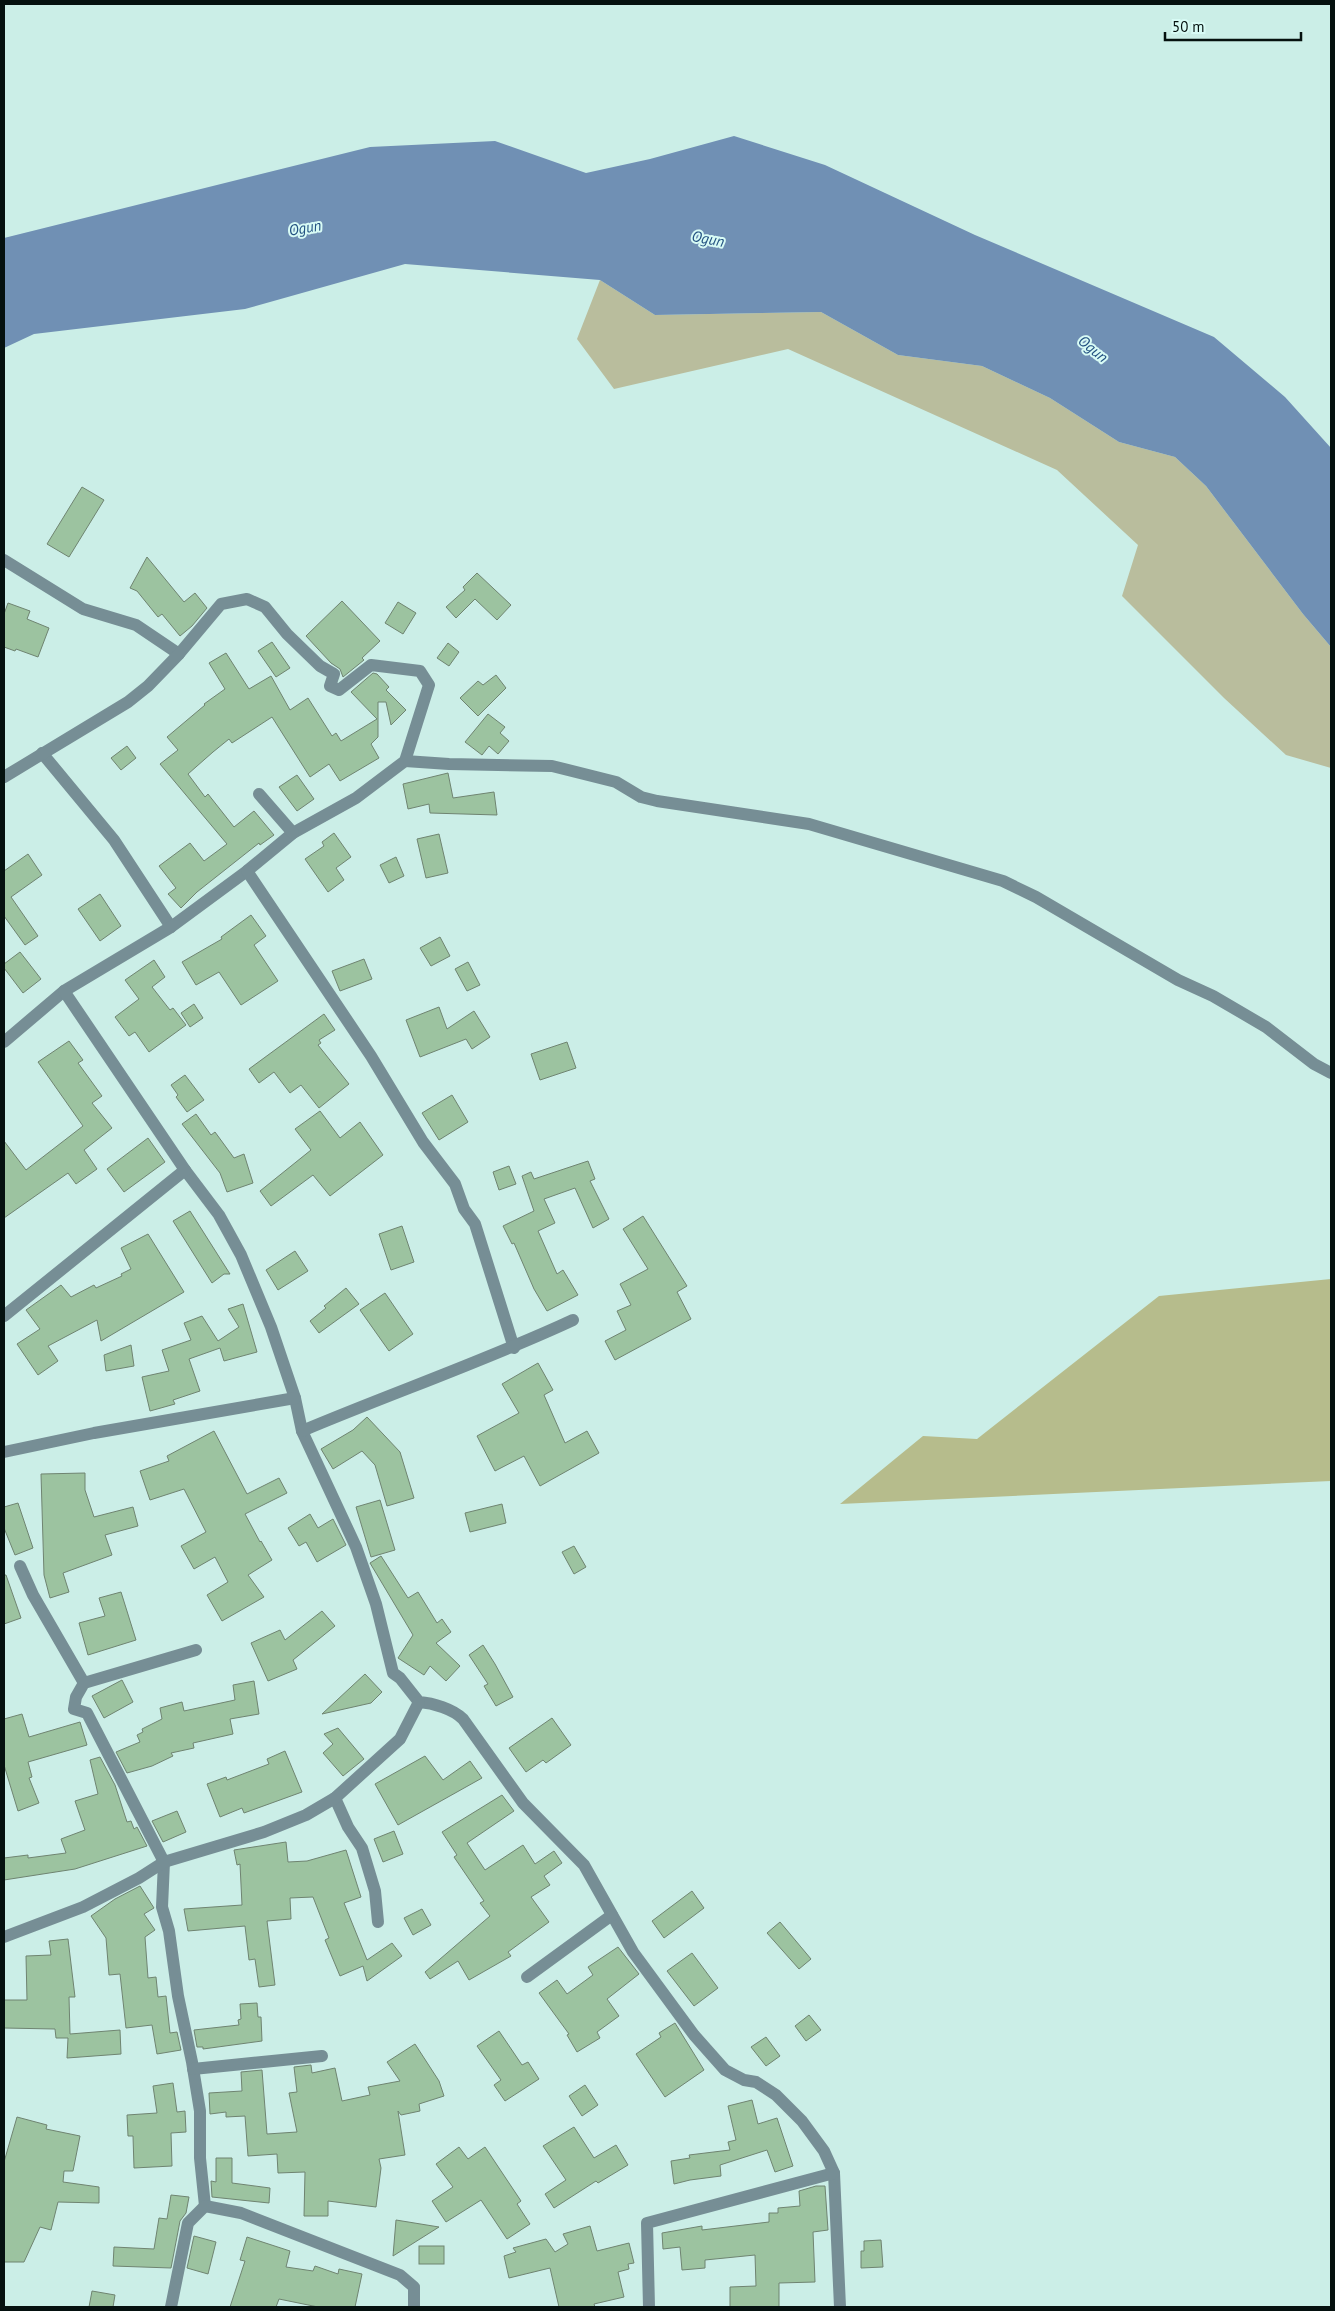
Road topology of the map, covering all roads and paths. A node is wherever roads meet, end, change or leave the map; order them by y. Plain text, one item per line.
1 (4, 560) edge
2 (179, 654) junction
3 (42, 753) junction
4 (405, 761) junction
5 (4, 776) edge
6 (259, 794) dead end
7 (293, 833) junction
8 (247, 871) junction
9 (171, 927) junction
10 (64, 992) junction
11 (4, 1042) edge
12 (1331, 1073) edge
13 (185, 1170) junction
14 (4, 1316) edge
15 (573, 1320) dead end
16 (514, 1348) junction
17 (295, 1398) junction
18 (302, 1430) junction
19 (4, 1452) edge
20 (20, 1566) dead end
21 (196, 1650) dead end
22 (84, 1684) junction
23 (419, 1702) junction
24 (335, 1798) junction
25 (164, 1862) junction
26 (612, 1915) junction
27 (378, 1922) dead end
28 (4, 1937) edge
29 (527, 1977) dead end
30 (322, 2056) dead end
31 (193, 2069) junction
32 (834, 2173) junction
33 (205, 2206) junction
34 (171, 2307) edge
35 (414, 2307) edge
36 (649, 2307) edge
37 (840, 2307) edge

1 - 2 street
2 - 3 street
2 - 4 street
3 - 5 street
3 - 9 street
4 - 7 street
4 - 12 street
6 - 7 street
7 - 8 street
8 - 9 street
8 - 16 street
9 - 10 street
10 - 11 street
10 - 13 street
13 - 14 street
13 - 17 street
15 - 16 street
16 - 18 street
17 - 18 street
17 - 19 street
18 - 23 street
20 - 22 street
21 - 22 street
22 - 25 street
23 - 24 street
23 - 26 street
24 - 25 street
24 - 27 street
25 - 28 street
25 - 31 street
26 - 29 street
26 - 32 street
30 - 31 street
31 - 33 street
32 - 36 street
32 - 37 street
33 - 34 street
33 - 35 street

